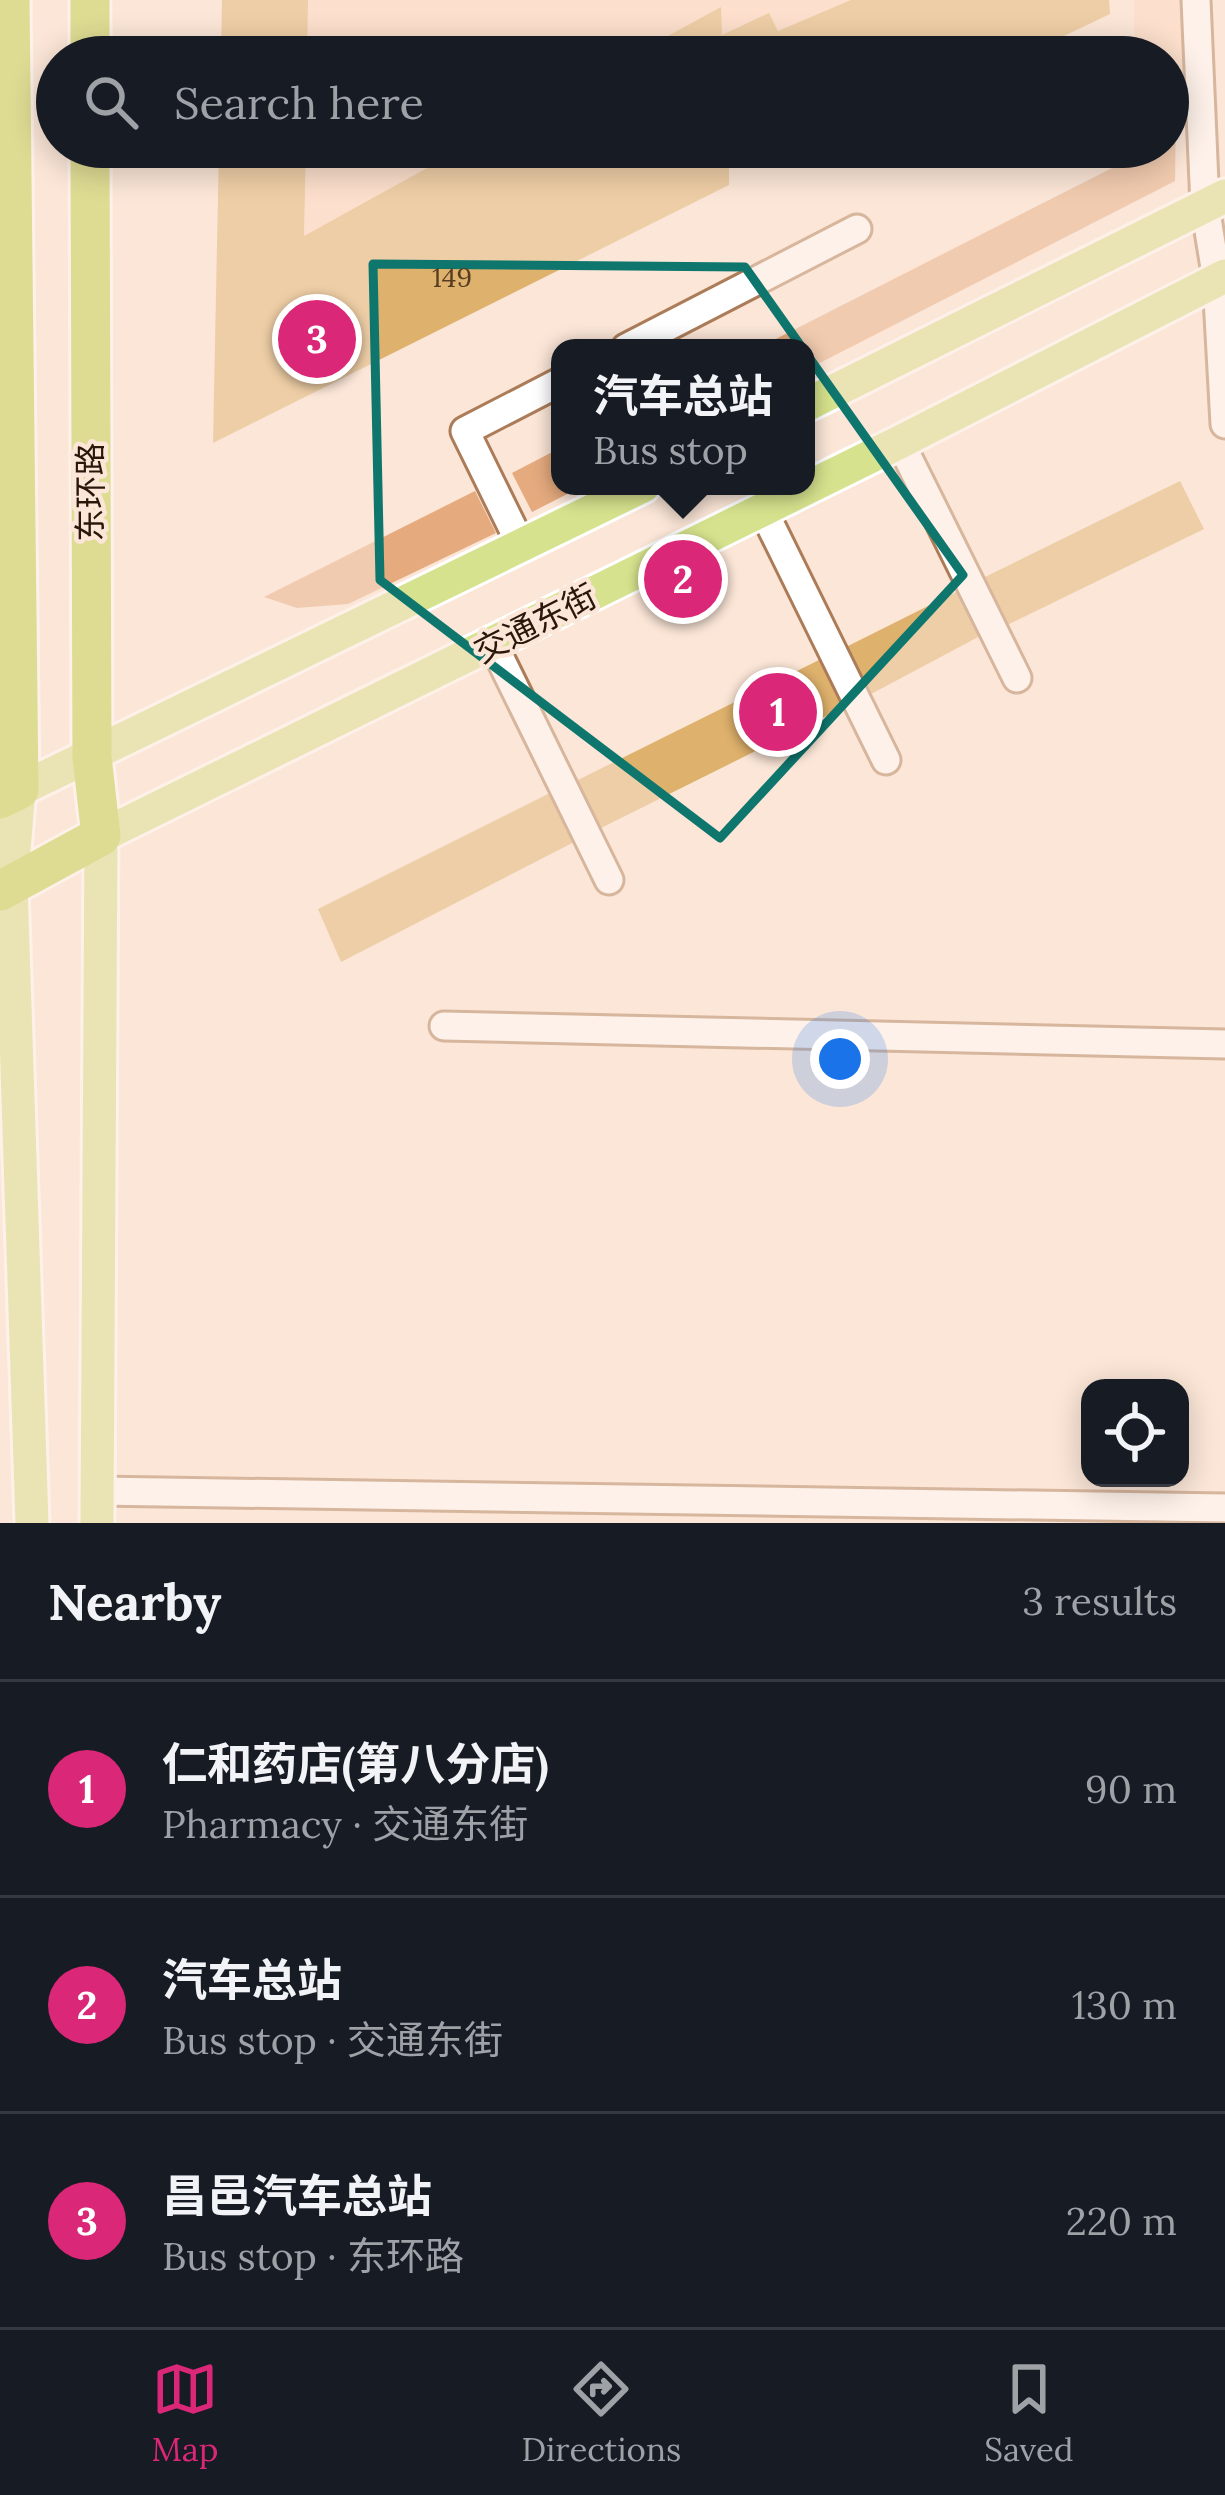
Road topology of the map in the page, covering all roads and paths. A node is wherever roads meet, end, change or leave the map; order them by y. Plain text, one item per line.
1 (10, 0) edge
2 (91, 0) edge
3 (1196, 0) edge
4 (91, 36) edge
5 (90, 168) edge
6 (1215, 201) edge
7 (857, 229) dead end
8 (1221, 278) edge
9 (643, 339) edge
10 (551, 387) edge
11 (815, 401) edge
12 (1225, 424) edge
13 (900, 442) junction
14 (815, 482) edge
15 (625, 495) edge
16 (788, 495) edge
17 (761, 508) junction
18 (522, 547) junction
19 (493, 644) junction
20 (1017, 678) dead end
21 (92, 758) junction
22 (886, 760) dead end
23 (10, 795) edge
24 (101, 836) junction
25 (609, 880) dead end
26 (6, 888) edge
27 (444, 1026) dead end
28 (1225, 1044) edge
29 (97, 1507) edge
30 (1225, 1508) edge
31 (32, 1523) edge

1 - 23 highway
2 - 4 highway
3 - 6 street
5 - 21 highway, 东环路
6 - 8 street
6 - 11 main road
7 - 9 street
8 - 12 street
8 - 13 main road, 交通东街
10 - 18 street
13 - 14 main road, 交通东街
13 - 20 street
15 - 18 main road
16 - 17 main road, 交通东街
17 - 19 main road, 交通东街
17 - 22 street
18 - 21 main road
19 - 24 main road, 交通东街
19 - 25 street
21 - 23 main road
21 - 24 highway, 东环路
23 - 26 main road
24 - 26 highway
24 - 29 main road
26 - 31 main road
27 - 28 street
29 - 30 street

